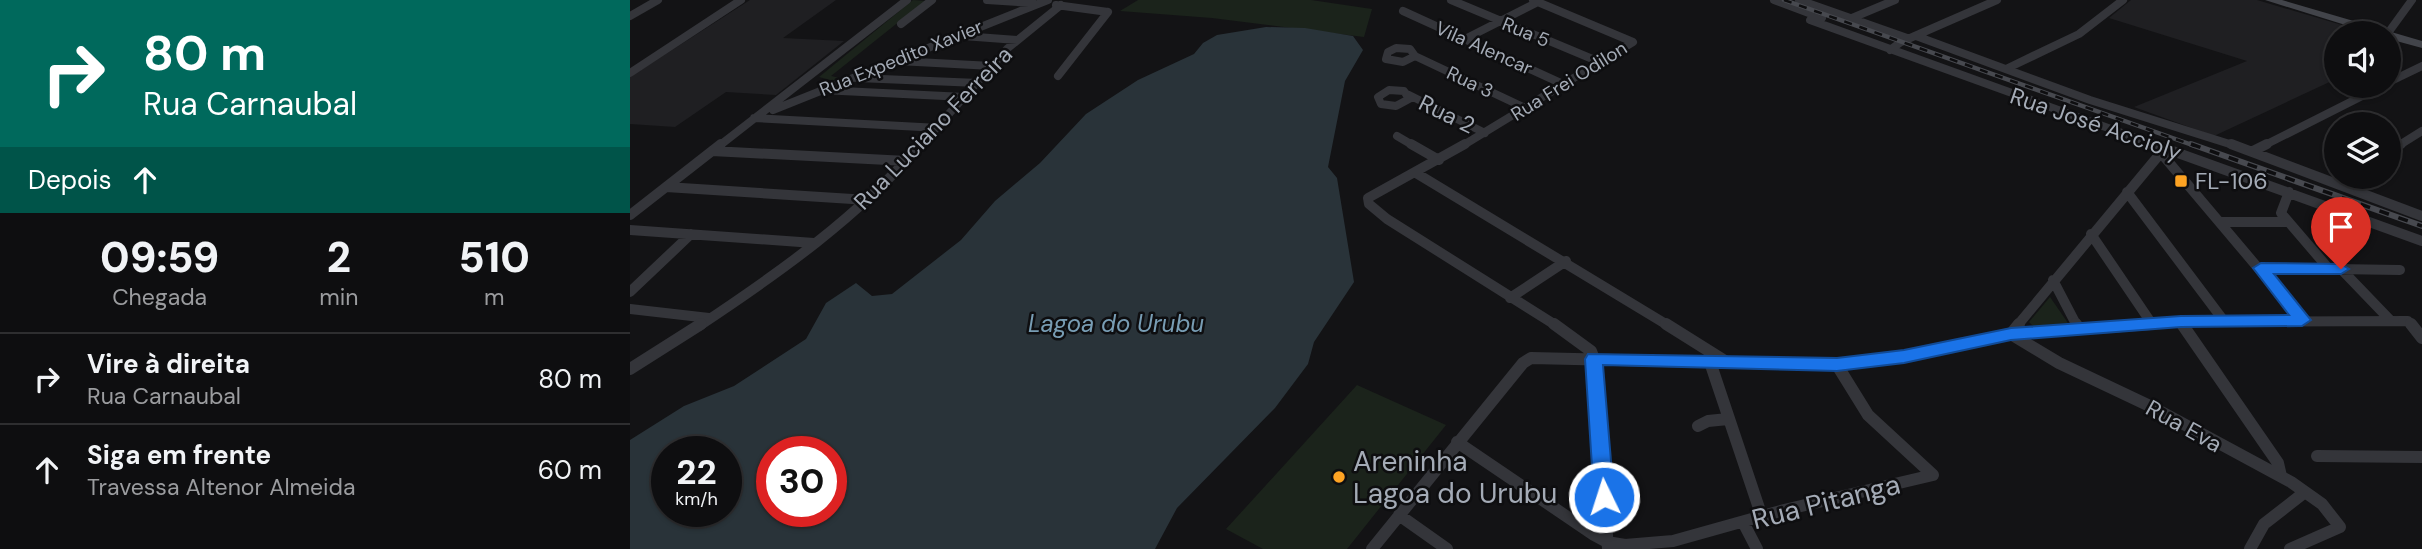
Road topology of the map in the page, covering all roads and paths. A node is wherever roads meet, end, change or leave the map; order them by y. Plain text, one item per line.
1 (658, 0) edge
2 (741, 0) edge
3 (907, 0) edge
4 (932, 0) edge
5 (987, 0) edge
6 (1451, 0) edge
7 (1774, 0) edge
8 (1799, 0) edge
9 (1895, 0) edge
10 (1997, 0) edge
11 (2123, 0) edge
12 (2270, 0) edge
13 (2412, 0) edge
14 (1535, 1) edge
15 (1044, 2) edge
16 (1061, 5) junction
17 (1403, 11) dead end
18 (630, 16) edge
19 (1852, 18) junction
20 (1810, 20) dead end
21 (1501, 21) junction
22 (2341, 21) edge
23 (2398, 21) edge
24 (901, 24) dead end
25 (956, 36) junction
26 (1913, 37) junction
27 (2401, 38) edge
28 (1017, 40) junction
29 (1463, 40) junction
30 (2422, 45) edge
31 (1893, 48) junction
32 (1415, 56) dead end
33 (895, 61) junction
34 (1602, 63) junction
35 (2422, 65) edge
36 (992, 66) junction
37 (2008, 68) junction
38 (632, 70) edge
39 (1058, 76) dead end
40 (2401, 76) edge
41 (852, 78) junction
42 (806, 80) junction
43 (978, 83) junction
44 (1565, 85) junction
45 (820, 90) junction
46 (1409, 95) dead end
47 (965, 97) junction
48 (2358, 98) edge
49 (1525, 108) junction
50 (754, 118) junction
51 (939, 128) junction
52 (2422, 131) edge
53 (1485, 132) junction
54 (1397, 136) dead end
55 (2401, 144) edge
56 (712, 151) junction
57 (2163, 151) junction
58 (2253, 151) junction
59 (1439, 160) junction
60 (907, 161) junction
61 (1416, 173) junction
62 (2324, 174) edge
63 (666, 187) junction
64 (2363, 189) edge
65 (2127, 191) junction
66 (2289, 192) junction
67 (867, 200) junction
68 (630, 215) edge
69 (2422, 216) edge
70 (2220, 222) junction
71 (2287, 222) junction
72 (630, 230) edge
73 (691, 234) junction
74 (2091, 234) junction
75 (2422, 241) edge
76 (814, 243) junction
77 (1566, 261) junction
78 (2261, 268) junction
79 (2335, 269) junction
80 (2400, 270) dead end
81 (2053, 280) junction
82 (630, 292) edge
83 (1510, 298) junction
84 (630, 309) edge
85 (709, 318) junction
86 (2302, 320) junction
87 (2224, 321) junction
88 (2392, 321) junction
89 (2181, 322) junction
90 (2151, 324) junction
91 (2079, 329) junction
92 (2011, 334) junction
93 (2422, 338) edge
94 (1594, 359) junction
95 (1710, 362) junction
96 (1727, 362) junction
97 (1837, 365) junction
98 (630, 369) edge
99 (1728, 419) junction
100 (1698, 426) dead end
101 (1457, 442) junction
102 (2317, 456) dead end
103 (2422, 457) edge
104 (2281, 476) junction
105 (2305, 492) junction
106 (1399, 515) junction
107 (1762, 517) junction
108 (1743, 522) junction
109 (1607, 546) edge
110 (1372, 549) edge
111 (1447, 549) edge
112 (1757, 549) edge
113 (2250, 549) edge
114 (2290, 549) edge

1 - 18 street
2 - 38 street
3 - 42 street
4 - 24 street
5 - 15 street
6 - 21 street, Rua 5
7 - 31 street
8 - 19 street, Rua José Accioly
9 - 19 street
10 - 26 street
11 - 37 street
12 - 22 main road
13 - 23 street
14 - 21 street, Rua Frei Odilon
14 - 34 street, Rua Frei Odilon
15 - 16 street
15 - 25 street, Rua Expedito Xavier
16 - 28 street, Rua Luciano Ferreira
16 - 39 street
17 - 29 street, Vila Alencar
19 - 26 street, Rua José Accioly
20 - 31 street, Rua José Accioly
21 - 29 street, Rua Frei Odilon
21 - 34 street, Rua 5
25 - 28 street
25 - 33 street, Rua Expedito Xavier
26 - 31 street
26 - 37 street, Rua José Accioly
27 - 30 main road
28 - 36 street, Rua Luciano Ferreira
29 - 44 street, Vila Alencar
31 - 57 street, Rua José Accioly
32 - 49 street, Rua 3
33 - 36 street
33 - 41 street, Rua Expedito Xavier
34 - 44 street, Rua Frei Odilon
35 - 40 street
36 - 43 street, Rua Luciano Ferreira
37 - 58 street, Rua José Accioly
41 - 43 street
41 - 45 street, Rua Expedito Xavier
42 - 45 street
42 - 50 street
43 - 47 street, Rua Luciano Ferreira
44 - 49 street, Rua Frei Odilon
45 - 47 street
45 - 50 street, Rua Expedito Xavier
46 - 53 street, Rua 2
47 - 51 street, Rua Luciano Ferreira
48 - 58 street
49 - 53 street, Rua Frei Odilon
50 - 51 street
50 - 56 street
51 - 60 street, Rua Luciano Ferreira
52 - 55 street
53 - 59 street, Rua Frei Odilon
54 - 59 street
56 - 60 street
56 - 63 street
57 - 65 street
57 - 66 street, Rua José Accioly
57 - 70 street
58 - 62 street, Rua José Accioly
59 - 61 street, Rua Frei Odilon
60 - 67 street, Rua Luciano Ferreira
61 - 77 street
61 - 83 street, Rua Frei Odilon
63 - 67 street
63 - 68 street
64 - 69 street, Rua José Accioly
65 - 74 street
65 - 87 street
66 - 71 street
66 - 75 street, Rua José Accioly
67 - 76 street, Rua Luciano Ferreira
70 - 71 street
70 - 78 street
71 - 79 street
72 - 73 street
73 - 76 street
73 - 82 street
74 - 81 street
74 - 90 street
76 - 85 street, Rua Luciano Ferreira
77 - 83 street
77 - 96 street
78 - 79 street
78 - 86 street
79 - 80 street
79 - 88 street
81 - 91 street
81 - 92 street
83 - 94 street, Rua Frei Odilon
84 - 85 street
85 - 98 street, Rua Luciano Ferreira
86 - 87 street
86 - 88 street
87 - 89 street
88 - 93 street
89 - 90 street
89 - 104 street
90 - 91 street
91 - 92 street
92 - 97 street
92 - 104 street, Rua Eva
94 - 95 street
94 - 101 street
94 - 109 street
95 - 96 street
95 - 99 street
96 - 97 street
97 - 107 street, Rua Pitanga
99 - 100 street
99 - 107 street
101 - 106 street
101 - 109 street, Rua Pitanga
102 - 103 street
104 - 105 street, Rua Eva
105 - 113 street
105 - 114 street, Rua Eva
106 - 110 street
106 - 111 street
107 - 108 street, Rua Pitanga
108 - 109 street, Rua Pitanga
108 - 112 street

